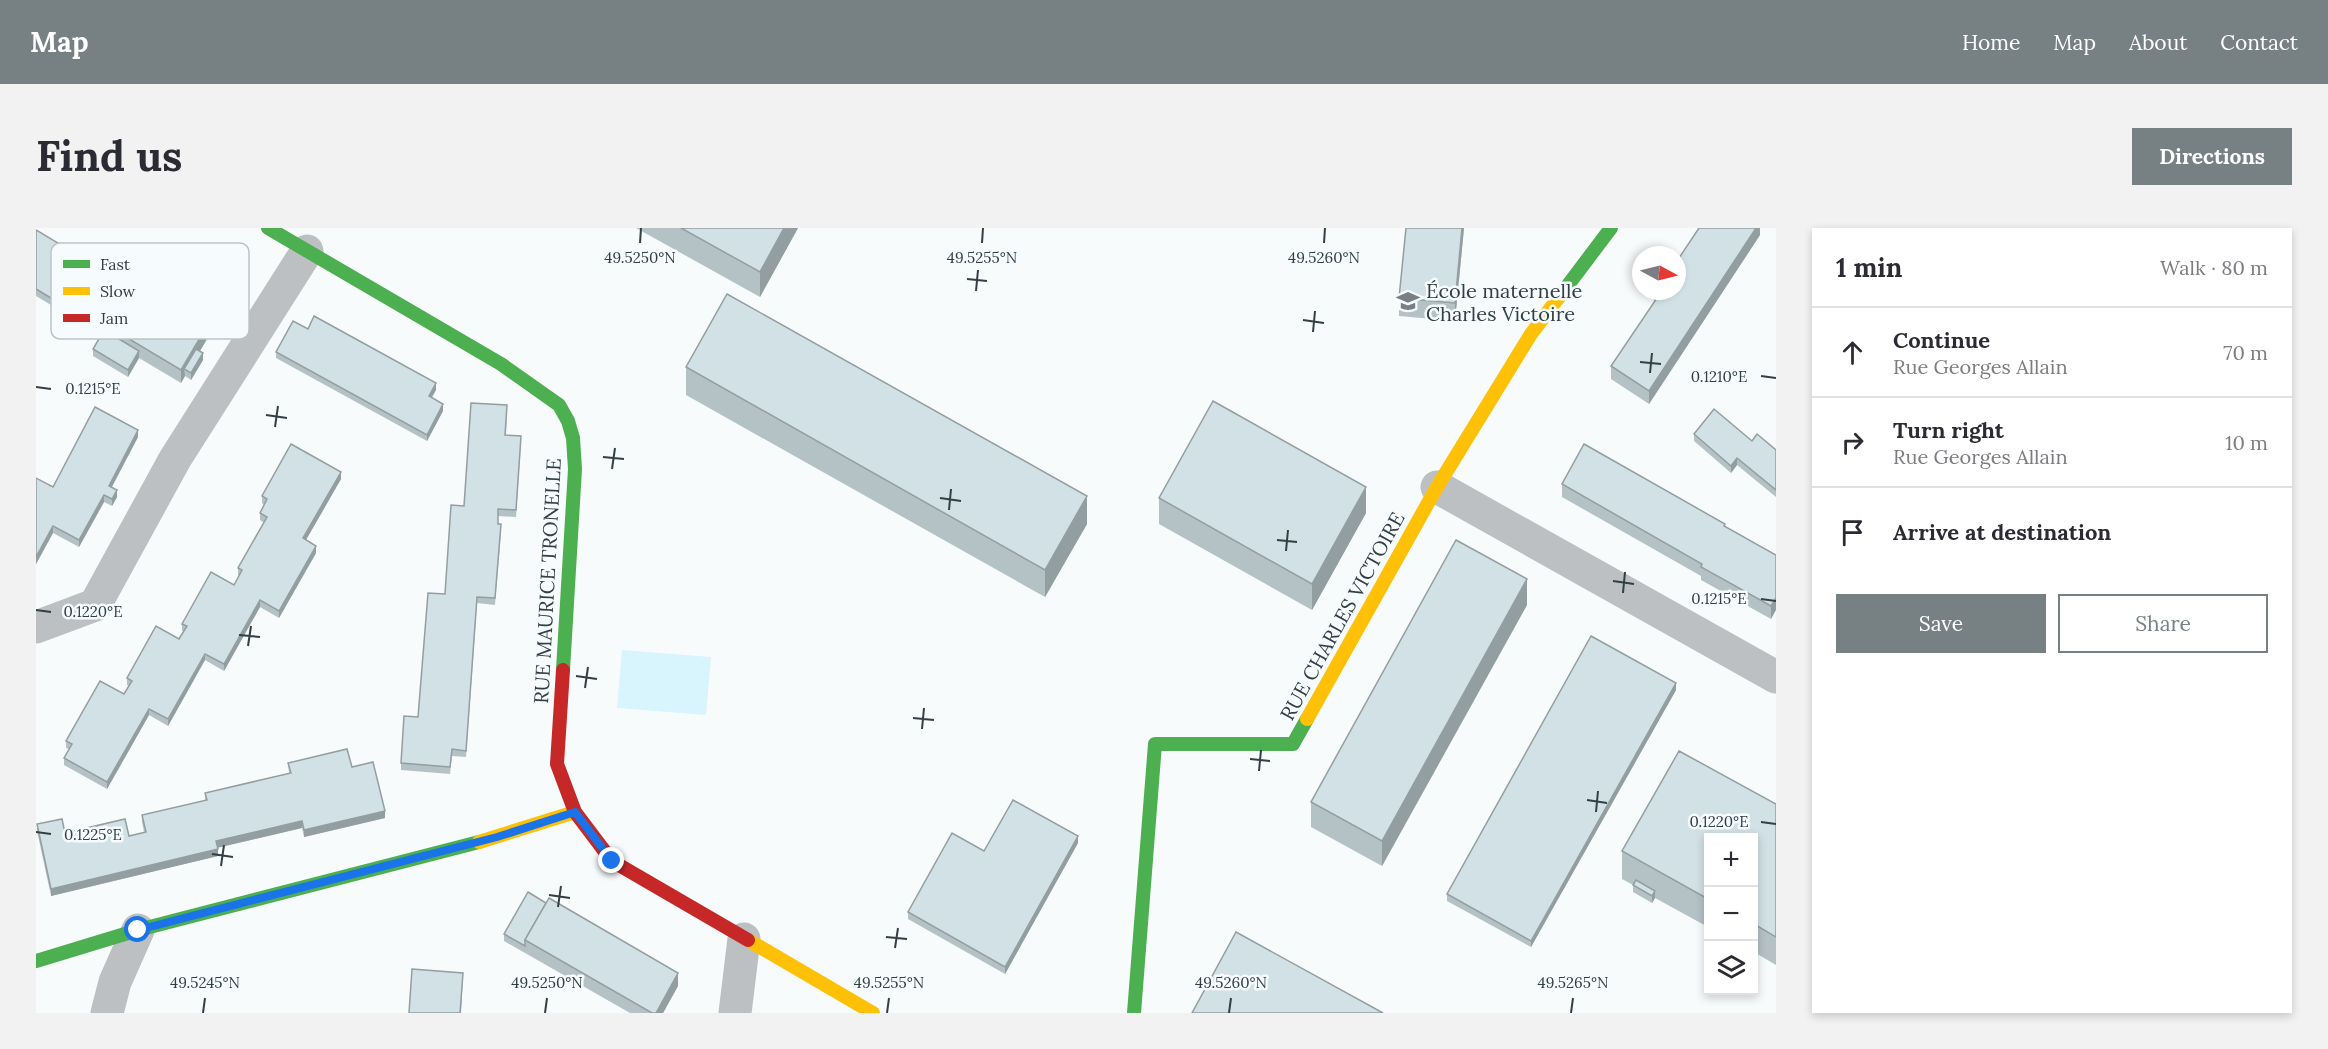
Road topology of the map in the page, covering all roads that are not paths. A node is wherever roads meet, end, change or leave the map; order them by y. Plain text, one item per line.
1 (268, 228) edge
2 (1611, 228) edge
3 (307, 251) junction
4 (1437, 487) junction
5 (36, 627) edge
6 (1776, 677) edge
7 (575, 812) junction
8 (138, 930) junction
9 (744, 939) junction
10 (36, 961) edge
11 (107, 1013) edge
12 (735, 1013) edge
13 (873, 1013) edge
14 (1134, 1013) edge

1 - 3 street, RUE MAURICE TRONELLE
2 - 4 street, RUE CHARLES VICTOIRE
3 - 5 street
3 - 7 street, RUE MAURICE TRONELLE
4 - 6 street
4 - 14 street, RUE CHARLES VICTOIRE
7 - 8 street
7 - 9 street, RUE MAURICE TRONELLE
8 - 10 street
8 - 11 street
9 - 12 street
9 - 13 street, RUE MAURICE TRONELLE

